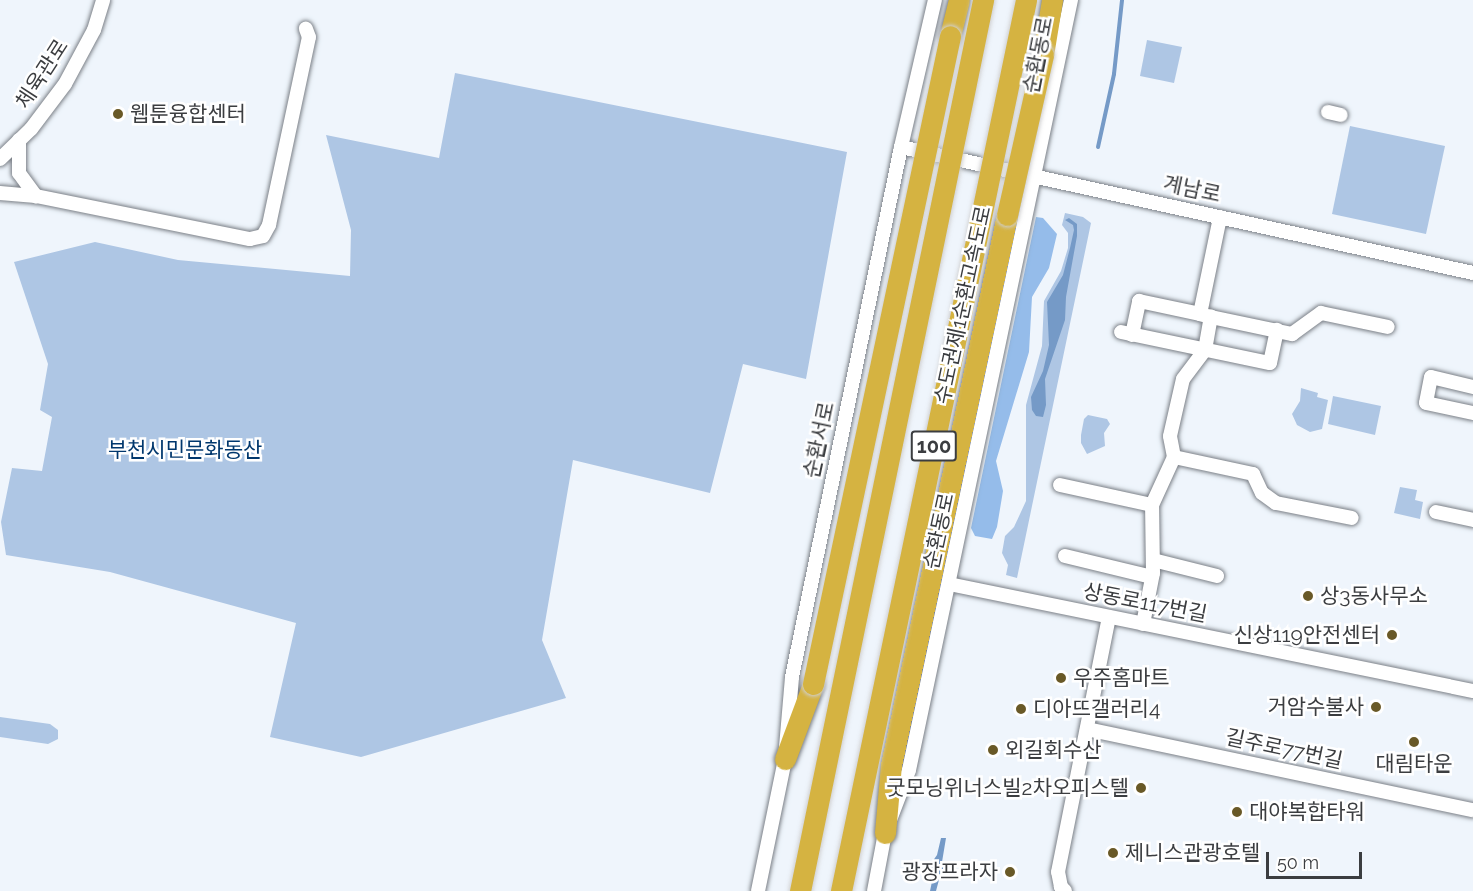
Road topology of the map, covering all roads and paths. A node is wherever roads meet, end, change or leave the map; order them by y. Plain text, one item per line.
1 (104, 0) edge
2 (935, 0) edge
3 (959, 0) edge
4 (983, 0) edge
5 (1026, 0) edge
6 (1052, 0) edge
7 (1071, 0) edge
8 (306, 29) dead end
9 (19, 140) junction
10 (901, 147) junction
11 (0, 159) edge
12 (1035, 176) junction
13 (0, 193) edge
14 (36, 196) junction
15 (1220, 217) junction
16 (1473, 273) edge
17 (1205, 316) junction
18 (1388, 327) dead end
19 (1277, 330) junction
20 (1205, 350) junction
21 (1473, 387) edge
22 (1473, 413) edge
23 (1174, 457) junction
24 (1060, 485) dead end
25 (1152, 505) junction
26 (1436, 512) dead end
27 (1352, 518) dead end
28 (1473, 520) edge
29 (1065, 556) dead end
30 (1153, 561) junction
31 (1217, 576) dead end
32 (1152, 577) junction
33 (949, 584) junction
34 (1109, 617) junction
35 (1143, 624) junction
36 (1473, 691) edge
37 (1087, 729) junction
38 (785, 759) junction
39 (1473, 810) edge
40 (885, 833) junction
41 (758, 891) edge
42 (800, 891) edge
43 (841, 891) edge
44 (874, 891) edge
45 (1065, 891) edge

1 - 9 street, 체육관로
2 - 10 street, 순환서로
3 - 38 highway, bridge
4 - 42 highway, 수도권제1순환고속도로 / 100, bridge
5 - 43 highway, 수도권제1순환고속도로 / 100, bridge
6 - 40 highway, bridge
7 - 12 street, 순환동로
8 - 14 street
9 - 11 street, 체육관로
9 - 14 street
10 - 12 street, 계남로
10 - 38 street, 순환서로
12 - 15 street, 계남로
12 - 33 street, 순환동로
13 - 14 street
15 - 16 street, 계남로
15 - 17 street
17 - 19 street
17 - 20 street
17 - 20 street
18 - 19 street
19 - 20 street
20 - 23 street
21 - 22 street
23 - 25 street
23 - 27 street
24 - 25 street
25 - 30 street
26 - 28 street
29 - 32 street
30 - 31 street
30 - 32 street
32 - 35 street
33 - 34 street, 상동로117번길
33 - 40 street, 순환동로
34 - 35 street, 상동로117번길
34 - 37 street
35 - 36 street, 상동로117번길
37 - 39 street, 길주로77번길
37 - 45 street
38 - 41 street, 순환서로
40 - 44 street, 순환동로

